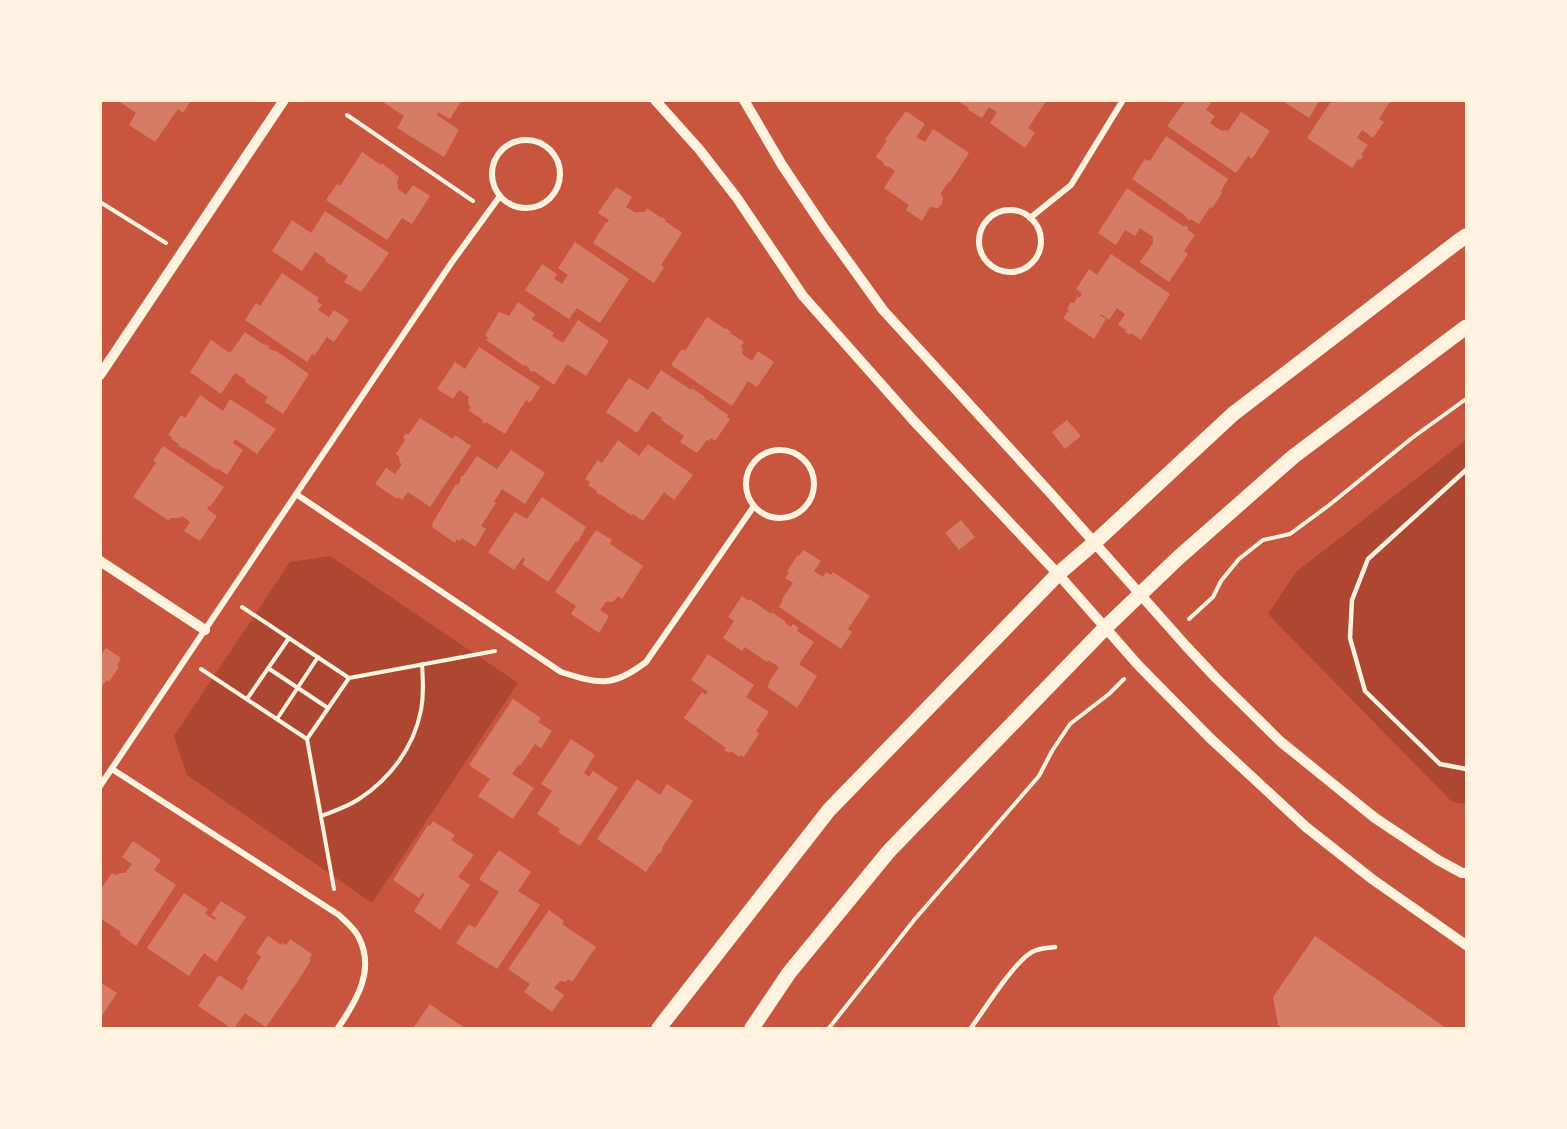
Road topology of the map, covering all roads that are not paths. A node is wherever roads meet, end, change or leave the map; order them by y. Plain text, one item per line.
1 (284, 100) edge
2 (655, 100) edge
3 (744, 100) edge
4 (1123, 100) edge
5 (501, 196) junction
6 (1030, 218) junction
7 (1467, 236) edge
8 (1467, 327) edge
9 (100, 375) edge
10 (1467, 470) edge
11 (296, 494) junction
12 (754, 506) junction
13 (1094, 543) junction
14 (100, 561) edge
15 (1058, 574) junction
16 (1140, 594) junction
17 (1106, 627) junction
18 (205, 630) junction
19 (112, 769) junction
20 (1467, 769) edge
21 (100, 786) edge
22 (1467, 873) edge
23 (1467, 945) edge
24 (1055, 947) dead end
25 (338, 1029) edge
26 (659, 1029) edge
27 (752, 1029) edge
28 (971, 1029) edge

1 - 9 street
2 - 15 street
3 - 13 street
4 - 6 street
5 - 5 street
5 - 11 street
6 - 6 street
7 - 13 main road
8 - 16 main road
10 - 20 lane
11 - 12 street
11 - 18 street
12 - 12 street
13 - 15 main road
13 - 16 street
14 - 18 street
15 - 17 street
15 - 26 main road
16 - 17 main road
16 - 22 street
17 - 23 street
17 - 27 main road
18 - 19 street
19 - 21 street
19 - 25 street
24 - 28 lane

